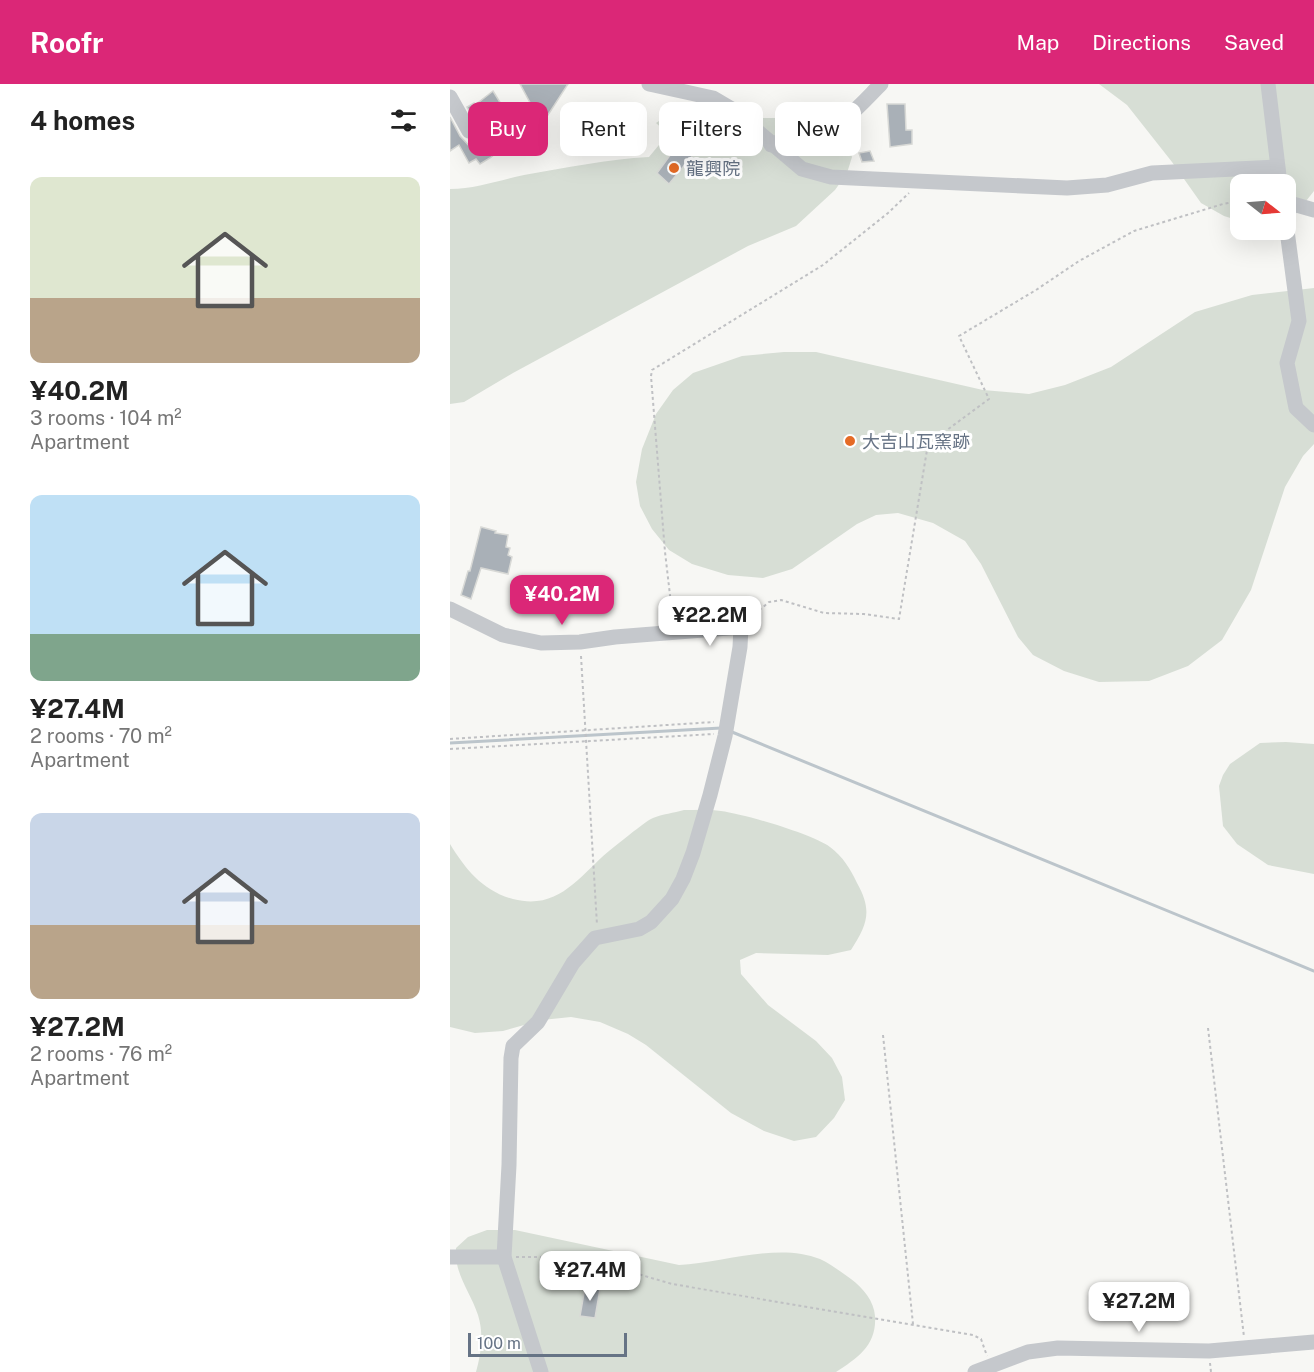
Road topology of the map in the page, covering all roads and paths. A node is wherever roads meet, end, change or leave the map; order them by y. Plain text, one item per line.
1 (650, 84) edge
2 (881, 84) edge
3 (1268, 84) edge
4 (450, 97) edge
5 (468, 129) edge
6 (771, 144) junction
7 (1278, 167) junction
8 (1279, 174) edge
9 (920, 179) junction
10 (1230, 203) edge
11 (1296, 205) edge
12 (1314, 210) edge
13 (1288, 240) edge
14 (1314, 425) edge
15 (450, 609) edge
16 (741, 627) junction
17 (675, 633) junction
18 (580, 642) junction
19 (722, 729) junction
20 (585, 731) junction
21 (450, 739) edge
22 (586, 742) junction
23 (450, 749) edge
24 (597, 925) dead end
25 (1208, 1028) dead end
26 (883, 1035) dead end
27 (450, 1257) edge
28 (504, 1257) junction
29 (913, 1324) junction
30 (1314, 1342) edge
31 (1246, 1349) junction
32 (985, 1370) edge
33 (542, 1372) edge

1 - 6 street
2 - 6 street
3 - 7 street
4 - 5 street
6 - 9 street
7 - 8 street
7 - 9 street
9 - 17 path
10 - 16 path
11 - 12 street
13 - 14 street
15 - 18 street
16 - 17 street
16 - 19 street
17 - 18 street
18 - 20 path
19 - 20 path
19 - 22 path
19 - 28 street
20 - 21 path
20 - 22 path
22 - 23 path
22 - 24 path
25 - 31 path
26 - 29 path
27 - 28 street
28 - 29 path
28 - 33 street
29 - 32 path
30 - 31 street
31 - 32 street

